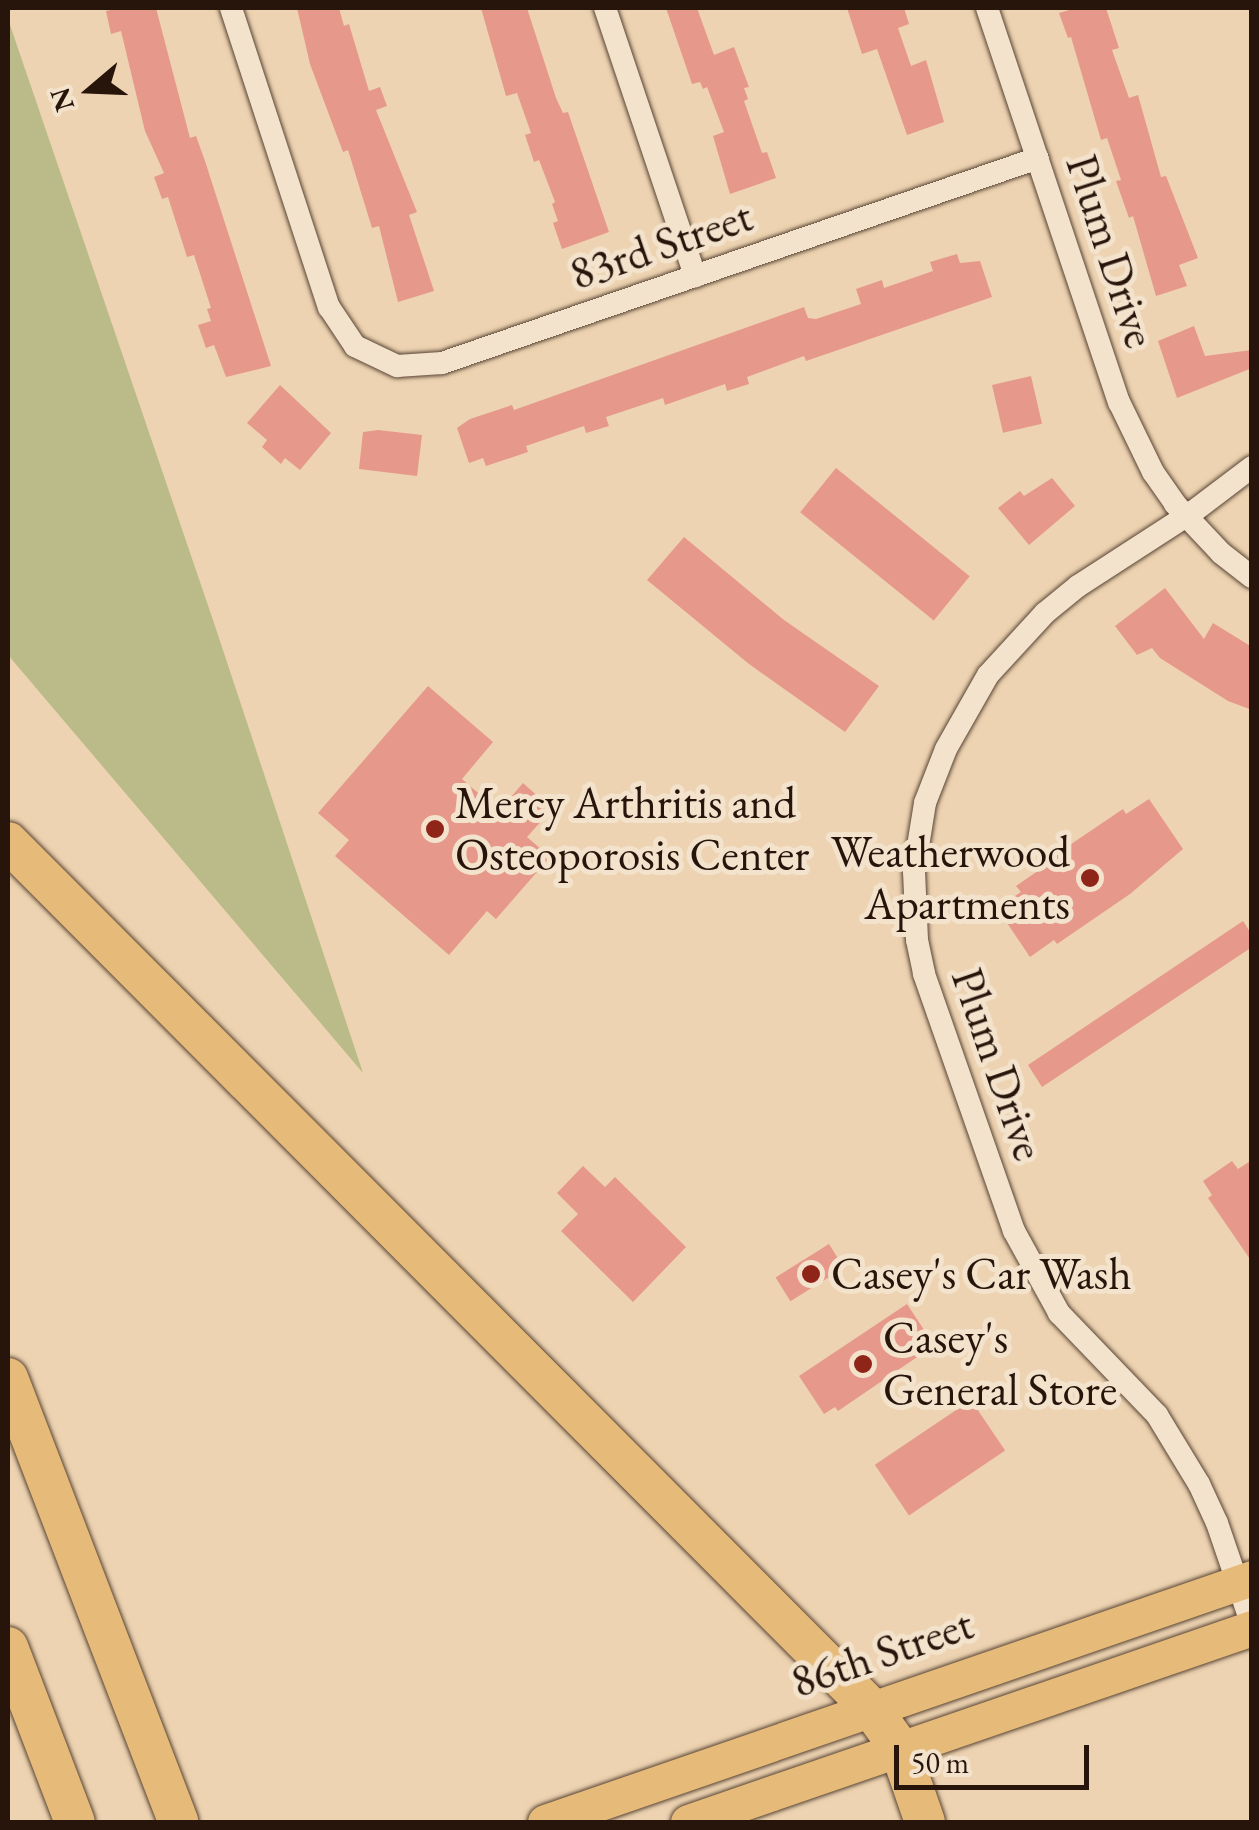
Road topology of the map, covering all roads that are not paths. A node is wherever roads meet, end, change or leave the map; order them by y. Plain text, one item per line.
1 (231, 8) edge
2 (605, 8) edge
3 (987, 8) edge
4 (1038, 158) junction
5 (695, 276) junction
6 (1252, 467) edge
7 (1186, 516) junction
8 (1252, 576) edge
9 (8, 842) edge
10 (8, 1378) edge
11 (1244, 1580) edge
12 (1252, 1627) edge
13 (8, 1648) edge
14 (870, 1706) junction
15 (8, 1726) edge
16 (899, 1747) junction
17 (54, 1822) edge
18 (75, 1822) edge
19 (178, 1822) edge
20 (545, 1822) edge
21 (688, 1822) edge
22 (925, 1822) edge

1 - 5 street, 83rd Street
2 - 5 street
3 - 4 street, Plum Drive
4 - 5 street, 83rd Street
4 - 7 street, Plum Drive
6 - 7 street
7 - 8 street
7 - 11 street, Plum Drive
9 - 14 highway
10 - 19 highway
11 - 12 street, Plum Drive
11 - 14 main road, 86th Street
12 - 16 main road, 86th Street
13 - 18 highway
14 - 16 highway
14 - 20 main road, 86th Street
15 - 17 highway
16 - 21 main road, 86th Street
16 - 22 highway

